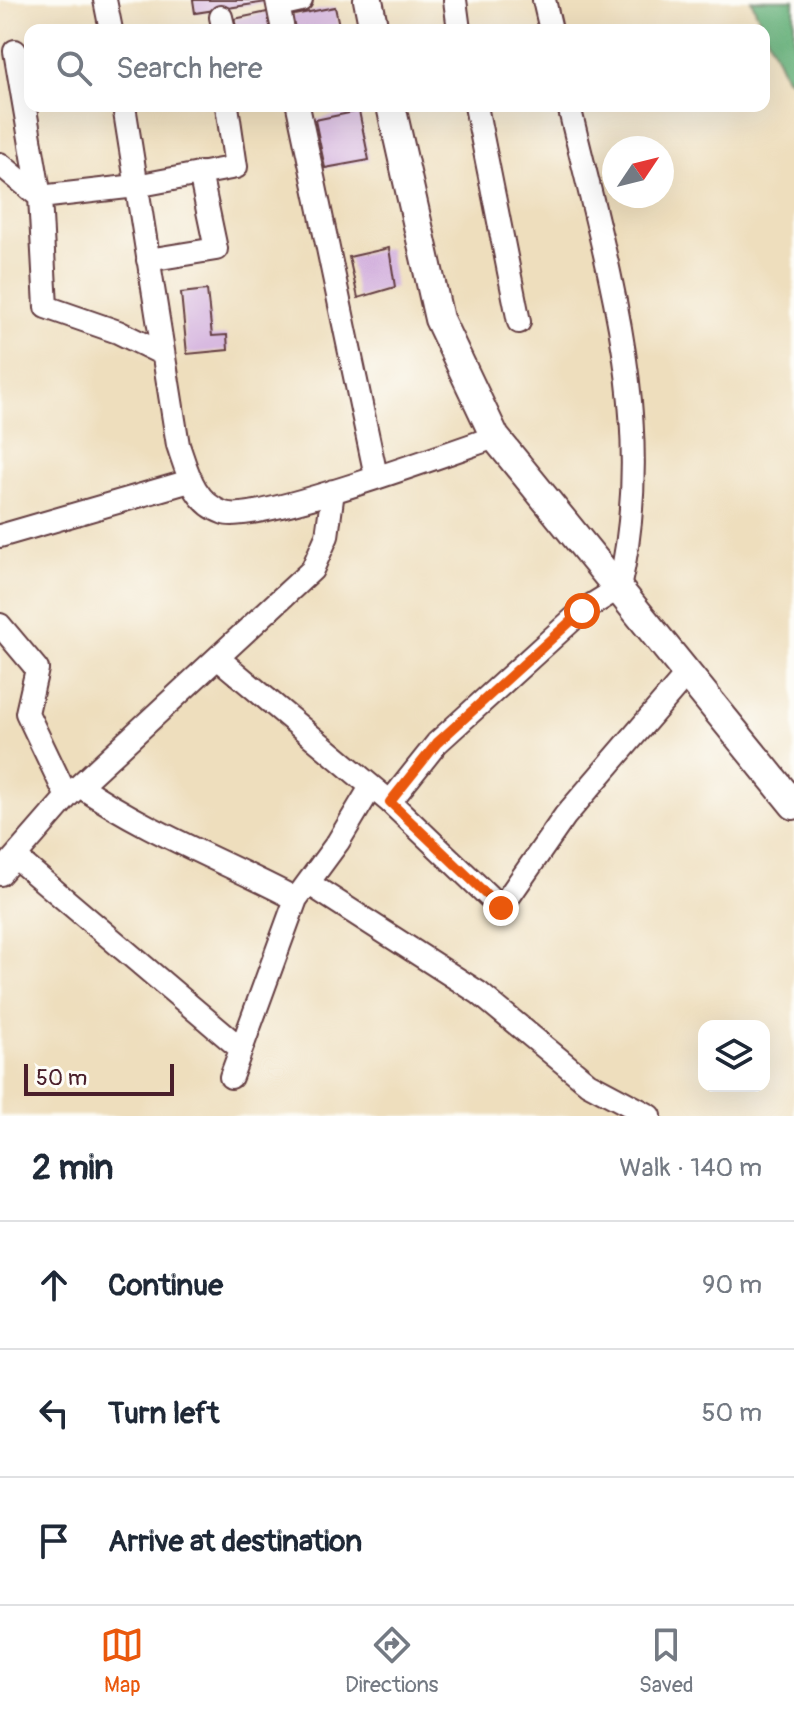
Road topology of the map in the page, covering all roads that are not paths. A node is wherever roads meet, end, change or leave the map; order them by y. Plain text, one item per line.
1 (105, 0) edge
2 (301, 0) edge
3 (368, 0) edge
4 (455, 0) edge
5 (544, 0) edge
6 (278, 2) edge
7 (110, 24) edge
8 (282, 24) edge
9 (373, 24) edge
10 (458, 24) edge
11 (550, 24) edge
12 (15, 51) dead end
13 (24, 104) edge
14 (25, 112) edge
15 (125, 112) edge
16 (228, 112) edge
17 (299, 112) edge
18 (392, 112) edge
19 (477, 112) edge
20 (570, 112) edge
21 (0, 164) edge
22 (200, 173) junction
23 (136, 186) junction
24 (40, 197) junction
25 (148, 260) junction
26 (519, 322) dead end
27 (163, 354) junction
28 (495, 437) junction
29 (376, 476) junction
30 (190, 481) junction
31 (333, 491) junction
32 (0, 536) edge
33 (619, 588) junction
34 (0, 625) edge
35 (219, 659) junction
36 (687, 674) junction
37 (371, 787) junction
38 (74, 792) junction
39 (390, 802) junction
40 (794, 805) edge
41 (7, 866) edge
42 (302, 891) junction
43 (241, 1049) junction
44 (231, 1077) dead end
45 (650, 1116) edge

1 - 7 street
2 - 6 street
3 - 9 street
4 - 10 street
5 - 11 street
6 - 8 street
12 - 13 street
14 - 24 street
15 - 23 street
16 - 22 street
17 - 29 street
18 - 28 street
19 - 26 street
20 - 33 street
21 - 24 street
22 - 23 street
22 - 25 street
23 - 24 street
23 - 25 street
24 - 27 street
25 - 27 street
27 - 30 street
28 - 29 street
28 - 33 street
29 - 31 street
30 - 31 street
30 - 32 street
31 - 35 street
33 - 36 street
33 - 39 street
34 - 38 street
35 - 37 street
35 - 38 street
36 - 39 street
36 - 40 street
37 - 39 street
37 - 42 street
38 - 41 street
38 - 42 street
41 - 43 street
42 - 43 street
42 - 45 street
43 - 44 street

